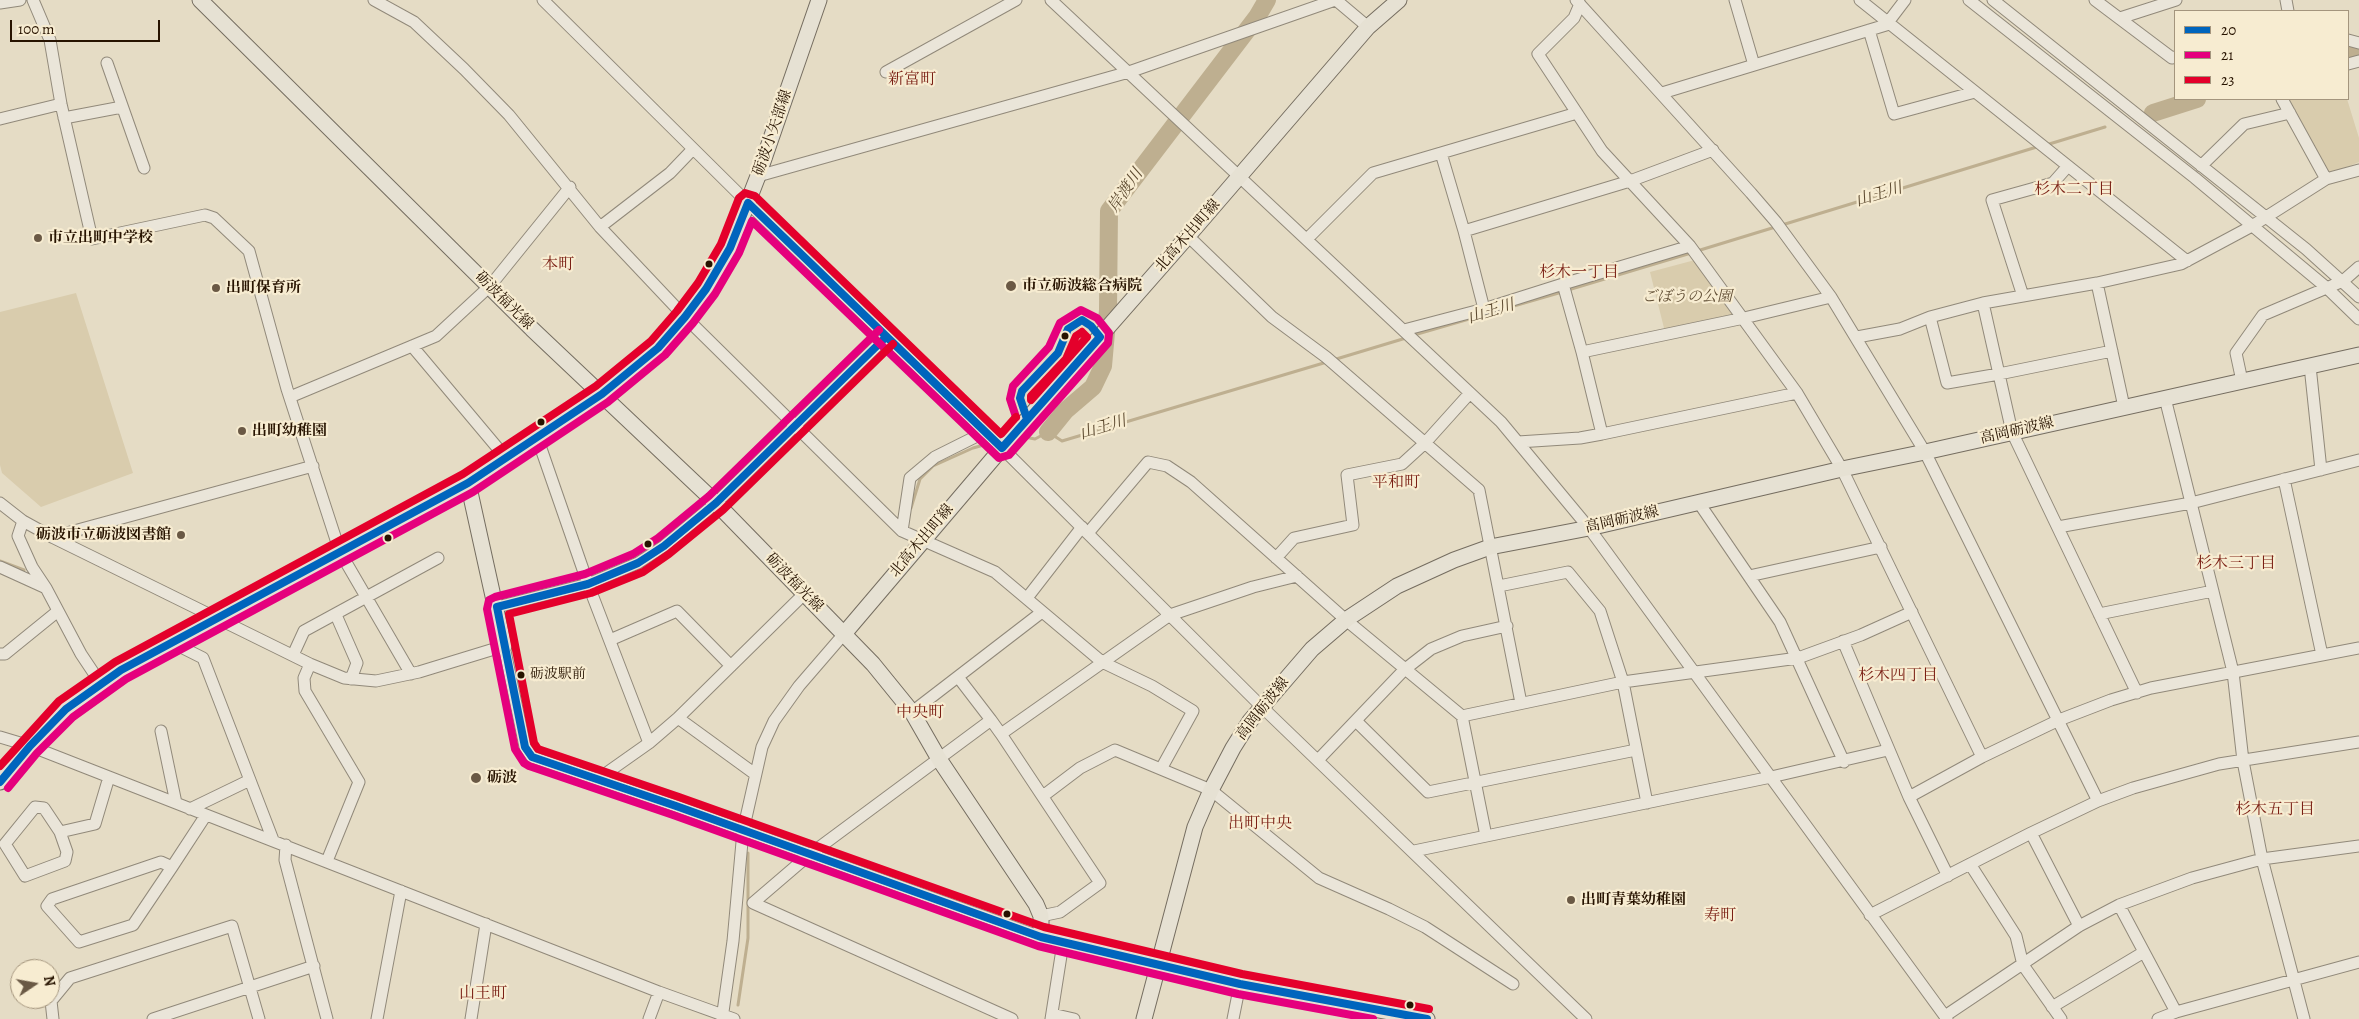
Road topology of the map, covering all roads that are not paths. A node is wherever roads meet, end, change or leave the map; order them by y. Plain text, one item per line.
1 (20, 0) edge
2 (33, 0) edge
3 (200, 0) edge
4 (374, 0) edge
5 (543, 0) edge
6 (819, 0) edge
7 (1016, 0) edge
8 (1051, 0) edge
9 (1335, 0) edge
10 (1399, 0) edge
11 (1735, 0) edge
12 (1860, 0) edge
13 (1905, 0) edge
14 (1969, 0) edge
15 (1993, 0) edge
16 (2096, 0) edge
17 (2176, 0) edge
18 (0, 2) edge
19 (1578, 2) edge
20 (2120, 18) junction
21 (1888, 22) junction
22 (1368, 27) junction
23 (1869, 30) junction
24 (2174, 57) edge
25 (106, 63) dead end
26 (1754, 65) junction
27 (886, 72) dead end
28 (1129, 72) junction
29 (1975, 92) junction
30 (1662, 93) junction
31 (2283, 100) edge
32 (61, 104) junction
33 (122, 107) junction
34 (1577, 113) junction
35 (2290, 113) junction
36 (64, 118) junction
37 (0, 120) edge
38 (693, 149) junction
39 (1713, 150) junction
40 (1441, 153) junction
41 (2068, 166) junction
42 (2201, 166) junction
43 (144, 168) dead end
44 (2359, 170) edge
45 (758, 176) junction
46 (1239, 177) junction
47 (2326, 179) junction
48 (1630, 181) junction
49 (570, 188) junction
50 (748, 203) junction
51 (2266, 218) junction
52 (2252, 226) junction
53 (600, 227) junction
54 (1464, 231) junction
55 (1188, 236) junction
56 (1307, 239) junction
57 (1690, 246) junction
58 (2187, 261) junction
59 (2359, 268) edge
60 (2343, 281) junction
61 (2097, 283) junction
62 (1562, 284) junction
63 (490, 286) junction
64 (2327, 288) junction
65 (2023, 296) junction
66 (1831, 297) junction
67 (2359, 297) edge
68 (1983, 303) junction
69 (1484, 309) junction
70 (686, 317) junction
71 (1930, 317) junction
72 (1744, 318) junction
73 (2359, 320) edge
74 (1404, 330) junction
75 (886, 337) junction
76 (1857, 337) junction
77 (412, 346) junction
78 (2112, 350) junction
79 (1582, 352) junction
80 (2359, 355) edge
81 (2310, 366) junction
82 (1999, 374) junction
83 (2242, 381) junction
84 (1470, 393) junction
85 (1797, 393) junction
86 (602, 394) junction
87 (290, 398) junction
88 (2165, 398) junction
89 (2124, 407) junction
90 (794, 426) junction
91 (985, 432) junction
92 (2012, 432) junction
93 (1602, 434) junction
94 (537, 437) junction
95 (1518, 442) junction
96 (1425, 443) junction
97 (1002, 448) junction
98 (1925, 452) junction
99 (506, 458) junction
100 (2358, 464) edge
101 (313, 466) junction
102 (1842, 469) junction
103 (2321, 470) junction
104 (2284, 479) junction
105 (468, 483) junction
106 (1699, 502) junction
107 (0, 503) edge
108 (716, 503) junction
109 (2191, 503) junction
110 (23, 521) junction
111 (2058, 527) junction
112 (1589, 528) junction
113 (1085, 530) junction
114 (902, 531) junction
115 (52, 537) junction
116 (923, 540) junction
117 (1881, 547) junction
118 (1490, 548) junction
119 (340, 552) junction
120 (438, 558) dead end
121 (1276, 558) junction
122 (0, 567) edge
123 (1297, 576) junction
124 (1749, 576) junction
125 (588, 584) junction
126 (1499, 586) junction
127 (46, 588) junction
128 (2213, 591) junction
129 (805, 593) junction
130 (368, 598) junction
131 (1027, 598) junction
132 (497, 607) junction
133 (58, 611) junction
134 (1042, 612) junction
135 (1912, 612) junction
136 (2099, 614) junction
137 (336, 615) junction
138 (1170, 615) junction
139 (217, 618) junction
140 (1346, 620) junction
141 (1507, 626) junction
142 (843, 635) junction
143 (610, 640) junction
144 (172, 642) junction
145 (1843, 642) junction
146 (504, 646) junction
147 (2359, 648) edge
148 (0, 654) edge
149 (293, 655) junction
150 (2322, 655) junction
151 (1798, 658) junction
152 (1102, 662) junction
153 (310, 664) junction
154 (731, 666) junction
155 (1404, 670) junction
156 (1694, 671) junction
157 (2233, 672) junction
158 (411, 674) junction
159 (958, 677) junction
160 (351, 679) junction
161 (1623, 682) junction
162 (102, 684) junction
163 (2137, 693) junction
164 (1521, 703) junction
165 (1262, 707) junction
166 (912, 712) junction
167 (1462, 716) junction
168 (678, 718) junction
169 (991, 720) junction
170 (2059, 720) junction
171 (1356, 721) junction
172 (161, 731) dead end
173 (1001, 734) junction
174 (0, 737) edge
175 (2359, 742) edge
176 (649, 743) junction
177 (30, 746) junction
178 (1636, 750) junction
179 (1888, 750) junction
180 (1982, 757) junction
181 (939, 760) junction
182 (1318, 760) junction
183 (2243, 760) junction
184 (1844, 762) junction
185 (1161, 769) junction
186 (755, 774) junction
187 (109, 777) junction
188 (1771, 778) junction
189 (598, 779) junction
190 (250, 780) junction
191 (0, 782) edge
192 (1474, 783) junction
193 (1211, 790) junction
194 (1042, 796) junction
195 (1909, 797) junction
196 (2098, 801) junction
197 (176, 803) junction
198 (1647, 803) junction
199 (190, 809) junction
200 (206, 815) junction
201 (743, 831) junction
202 (60, 832) junction
203 (2031, 833) junction
204 (1486, 836) junction
205 (273, 840) junction
206 (286, 845) junction
207 (2359, 846) edge
208 (1414, 852) junction
209 (809, 855) junction
210 (2262, 859) junction
211 (327, 861) junction
212 (1970, 864) junction
213 (172, 867) junction
214 (1948, 876) junction
215 (401, 891) junction
216 (2119, 906) junction
217 (1870, 915) junction
218 (1041, 916) junction
219 (486, 924) junction
220 (2079, 926) junction
221 (1041, 937) junction
222 (1063, 944) junction
223 (2144, 952) junction
224 (2359, 962) edge
225 (2023, 965) junction
226 (314, 966) junction
227 (1159, 966) junction
228 (2294, 980) junction
229 (1240, 984) junction
230 (1513, 984) dead end
231 (251, 987) junction
232 (659, 992) junction
233 (2052, 1007) junction
234 (2176, 1012) junction
235 (1051, 1016) edge
236 (1945, 1016) edge
237 (726, 1018) edge
238 (53, 1019) edge
239 (153, 1019) edge
240 (259, 1019) edge
241 (327, 1019) edge
242 (377, 1019) edge
243 (471, 1019) edge
244 (648, 1019) edge
245 (1012, 1019) edge
246 (1074, 1019) edge
247 (1144, 1019) edge
248 (1233, 1019) edge
249 (1427, 1019) edge
250 (1586, 1019) edge
251 (1932, 1019) edge
252 (2061, 1019) edge
253 (2158, 1019) edge
254 (2304, 1019) edge

1 - 18 street
2 - 32 street
3 - 63 main road, 砺波福光線
4 - 49 street
5 - 38 street
6 - 45 main road, 砺波小矢部線
7 - 27 street
8 - 28 street
9 - 22 street
9 - 28 street
10 - 22 main road, 北高木出町線
11 - 26 street
12 - 21 street
13 - 21 street
14 - 52 street
15 - 42 street
16 - 20 street
17 - 20 street
19 - 30 street
19 - 34 street
20 - 24 street
21 - 23 street
21 - 29 street
22 - 46 main road, 北高木出町線
23 - 26 street
23 - 29 street
25 - 33 street
26 - 30 street
28 - 45 street
28 - 46 street
29 - 41 street
30 - 39 street
31 - 35 street
32 - 36 street
32 - 37 street
33 - 36 street
33 - 43 street
34 - 40 street
34 - 48 street
35 - 42 street
35 - 47 street
36 - 87 street
38 - 50 street
38 - 53 street
39 - 48 street
39 - 66 street
40 - 54 street
40 - 56 street
41 - 58 street
41 - 65 street
42 - 51 street
44 - 47 street
45 - 50 main road, 砺波小矢部線
46 - 55 main road, 北高木出町線
46 - 56 street
47 - 51 street
48 - 54 street
48 - 57 street
49 - 53 street
49 - 63 street
50 - 70 main road, 砺波小矢部線
50 - 75 street
51 - 52 street
51 - 60 street
52 - 58 street
52 - 64 street
53 - 70 street
54 - 69 street
55 - 96 street
55 - 97 main road, 北高木出町線
56 - 74 street
57 - 62 street
57 - 72 street
58 - 61 street
59 - 60 street
60 - 64 street
60 - 67 street
61 - 65 street
61 - 78 street
62 - 69 street
62 - 79 street
63 - 77 street
63 - 86 main road, 砺波福光線
64 - 73 street
64 - 83 street
65 - 68 street
66 - 72 street
66 - 76 street
68 - 71 street
68 - 82 street
69 - 74 street
70 - 86 main road, 砺波小矢部線
70 - 90 street
71 - 76 street
71 - 82 street
72 - 79 street
72 - 85 street
74 - 84 street
75 - 90 street
75 - 91 street
76 - 98 street
77 - 87 street
77 - 99 street
78 - 82 street
78 - 89 street
79 - 93 street
80 - 81 main road, 高岡砺波線
81 - 83 main road, 高岡砺波線
81 - 103 street
82 - 92 street
83 - 88 main road, 高岡砺波線
84 - 95 street
84 - 96 street
85 - 93 street
85 - 102 street
86 - 94 main road, 砺波小矢部線
86 - 108 main road, 砺波福光線
87 - 101 street
88 - 89 main road, 高岡砺波線
88 - 109 street
89 - 92 main road, 高岡砺波線
90 - 108 street
90 - 114 street
91 - 97 street
91 - 114 street
92 - 98 main road, 高岡砺波線
92 - 111 street
93 - 95 street
94 - 99 main road, 砺波小矢部線
94 - 125 street
95 - 112 street
96 - 118 street
96 - 121 street
97 - 113 street
97 - 116 main road, 北高木出町線
98 - 102 main road, 高岡砺波線
98 - 170 street
99 - 105 main road, 砺波小矢部線
100 - 103 street
101 - 115 street
101 - 119 street
102 - 106 main road, 高岡砺波線
102 - 117 street
103 - 104 street
104 - 109 street
104 - 150 street
105 - 119 main road, 砺波小矢部線
105 - 132 main road
106 - 112 main road, 高岡砺波線
106 - 124 street
107 - 110 street
108 - 125 street
108 - 129 main road, 砺波福光線
109 - 111 street
109 - 128 street
110 - 115 street
110 - 127 street
111 - 136 street
112 - 118 main road, 高岡砺波線
112 - 156 street
113 - 121 street
113 - 131 street
113 - 138 street
114 - 116 street
115 - 139 street
116 - 131 street
116 - 142 main road, 北高木出町線
117 - 124 street
117 - 135 street
118 - 126 street
118 - 140 main road, 高岡砺波線
119 - 130 street
119 - 139 main road, 砺波小矢部線
120 - 130 street
121 - 123 street
122 - 127 street
123 - 138 street
123 - 140 street
124 - 151 street
125 - 132 street
125 - 143 street
126 - 141 street
126 - 161 street
127 - 133 street
128 - 136 street
128 - 157 street
129 - 142 main road, 砺波福光線
129 - 154 street
130 - 137 street
130 - 158 street
131 - 134 street
132 - 146 main road
133 - 148 street
133 - 162 street
134 - 152 street
134 - 159 street
135 - 145 street
135 - 180 street
136 - 163 street
137 - 149 street
137 - 160 street
138 - 152 street
138 - 165 street
139 - 144 main road, 砺波小矢部線
139 - 149 street
140 - 155 street
140 - 165 main road, 高岡砺波線
141 - 155 street
141 - 164 street
142 - 166 main road, 砺波福光線
142 - 186 street
143 - 154 street
143 - 176 street
144 - 162 main road, 砺波小矢部線
144 - 190 street
145 - 151 street
145 - 179 street
146 - 158 street
146 - 189 street
147 - 150 street
149 - 153 street
150 - 157 street
151 - 156 street
151 - 184 street
152 - 173 street
152 - 185 street
153 - 160 street
153 - 211 street
154 - 168 street
155 - 167 street
155 - 171 street
156 - 161 street
156 - 188 street
157 - 163 street
157 - 183 street
158 - 160 street
159 - 166 street
159 - 169 street
161 - 164 street
161 - 178 street
162 - 177 main road, 砺波小矢部線
163 - 170 street
164 - 167 street
165 - 182 street
165 - 193 main road, 高岡砺波線
166 - 181 main road, 砺波福光線
167 - 192 street
168 - 176 street
168 - 186 street
169 - 173 street
169 - 181 street
170 - 180 street
170 - 196 street
171 - 182 street
171 - 192 street
172 - 197 street
173 - 194 street
174 - 177 street
175 - 183 street
176 - 189 street
177 - 187 street
177 - 191 main road, 砺波小矢部線
178 - 192 street
178 - 198 street
179 - 184 street
179 - 195 street
180 - 195 street
181 - 209 street
181 - 218 main road, 砺波福光線
182 - 208 street
183 - 196 street
183 - 210 street
184 - 188 street
185 - 193 street
185 - 194 street
186 - 201 street
187 - 197 street
187 - 202 street
188 - 198 street
188 - 217 street
189 - 201 street
190 - 199 street
190 - 205 street
192 - 204 street
193 - 227 main road, 高岡砺波線
193 - 230 street
194 - 218 street
195 - 214 street
196 - 203 street
197 - 199 street
198 - 204 street
199 - 200 street
200 - 205 street
200 - 213 street
201 - 209 street
201 - 237 street
202 - 202 street
203 - 212 street
203 - 220 street
204 - 208 street
205 - 206 street
206 - 211 street
206 - 226 street
207 - 210 street
208 - 250 street
209 - 221 street
209 - 245 street
210 - 216 street
210 - 228 street
211 - 215 street
212 - 214 street
212 - 225 street
213 - 213 street
214 - 217 street
215 - 219 street
215 - 242 street
216 - 220 street
216 - 223 street
217 - 236 street
218 - 221 main road, 砺波福光線
219 - 232 street
219 - 243 street
220 - 225 street
221 - 222 main road
222 - 227 main road
222 - 235 street
223 - 233 street
223 - 234 street
224 - 228 street
225 - 233 street
225 - 236 street
226 - 231 street
226 - 241 street
227 - 229 main road
227 - 247 main road, 高岡砺波線
228 - 234 street
228 - 254 street
229 - 248 street
229 - 249 main road
231 - 238 street
231 - 239 street
231 - 240 street
232 - 237 street
232 - 244 street
233 - 252 street
234 - 253 street
235 - 246 street
236 - 251 street

